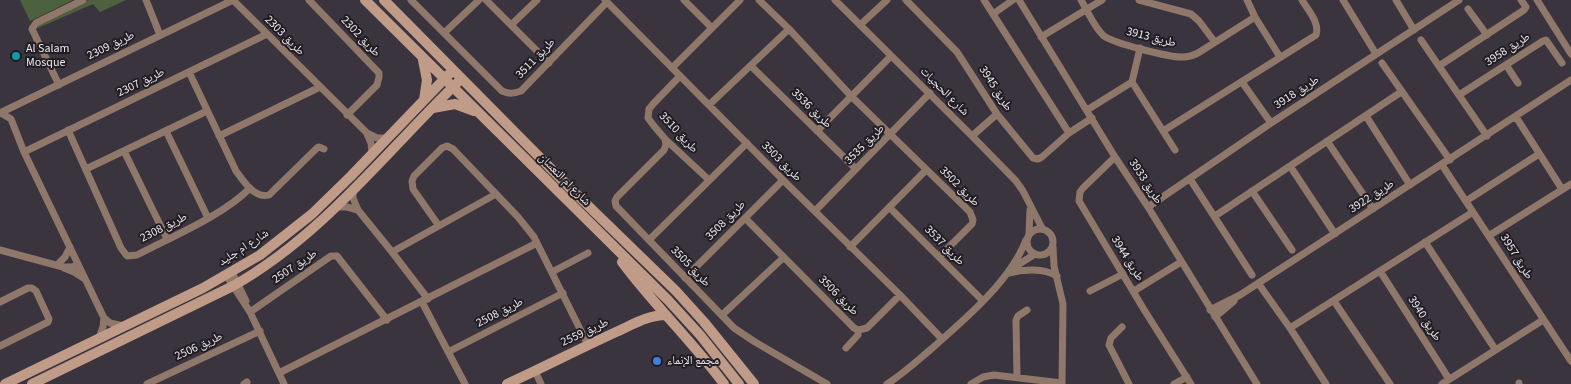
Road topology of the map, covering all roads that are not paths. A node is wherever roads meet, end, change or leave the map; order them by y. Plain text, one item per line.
1 (83, 0) edge
2 (146, 0) edge
3 (232, 0) edge
4 (308, 0) edge
5 (365, 0) edge
6 (384, 0) edge
7 (411, 0) edge
8 (479, 0) edge
9 (486, 0) edge
10 (537, 0) edge
11 (684, 0) edge
12 (740, 0) edge
13 (759, 0) edge
14 (835, 0) edge
15 (887, 0) edge
16 (906, 0) edge
17 (984, 0) edge
18 (1013, 0) edge
19 (1018, 0) edge
20 (1081, 0) edge
21 (1102, 0) edge
22 (1139, 0) edge
23 (1246, 0) edge
24 (1302, 0) edge
25 (1343, 0) edge
26 (1396, 0) edge
27 (1459, 0) edge
28 (1521, 0) edge
29 (1537, 0) edge
30 (606, 1) edge
31 (1086, 9) junction
32 (1468, 9) dead end
33 (993, 14) junction
34 (1255, 17) junction
35 (860, 25) junction
36 (511, 26) junction
37 (712, 28) junction
38 (789, 29) junction
39 (1414, 30) junction
40 (444, 33) junction
41 (267, 34) junction
42 (160, 35) junction
43 (1487, 35) junction
44 (1041, 37) junction
45 (1561, 38) junction
46 (1421, 40) dead end
47 (1214, 41) junction
48 (1140, 48) junction
49 (1571, 48) edge
50 (1376, 54) junction
51 (1571, 54) edge
52 (891, 56) junction
53 (422, 57) junction
54 (1280, 57) junction
55 (548, 63) junction
56 (1382, 63) dead end
57 (1562, 63) dead end
58 (1506, 65) junction
59 (751, 66) junction
60 (1439, 66) junction
61 (672, 68) junction
62 (453, 70) junction
63 (189, 72) junction
64 (680, 76) junction
65 (462, 78) junction
66 (444, 79) junction
67 (1571, 80) edge
68 (1132, 82) junction
69 (1242, 82) junction
70 (1518, 83) dead end
71 (59, 84) junction
72 (320, 87) junction
73 (453, 87) junction
74 (1401, 92) junction
75 (930, 93) junction
76 (1459, 95) junction
77 (851, 96) junction
78 (424, 100) junction
79 (709, 105) junction
80 (433, 108) junction
81 (1087, 110) junction
82 (207, 111) junction
83 (0, 113) edge
84 (479, 113) junction
85 (348, 114) junction
86 (997, 114) junction
87 (1366, 116) junction
88 (1516, 117) junction
89 (1092, 118) junction
90 (1271, 124) junction
91 (68, 130) junction
92 (166, 131) junction
93 (817, 131) junction
94 (1163, 131) junction
95 (367, 133) junction
96 (1069, 133) junction
97 (891, 135) junction
98 (219, 136) junction
99 (972, 136) junction
100 (1487, 136) junction
101 (386, 138) junction
102 (666, 139) junction
103 (1327, 141) junction
104 (747, 143) junction
105 (324, 149) dead end
106 (1175, 150) dead end
107 (24, 152) junction
108 (124, 152) junction
109 (372, 153) junction
110 (1539, 154) junction
111 (1115, 157) junction
112 (1450, 160) junction
113 (1442, 165) junction
114 (1290, 166) junction
115 (856, 169) junction
116 (86, 170) junction
117 (926, 170) junction
118 (1190, 179) junction
119 (709, 180) junction
120 (783, 180) junction
121 (1571, 184) edge
122 (1410, 185) junction
123 (250, 188) junction
124 (1562, 189) junction
125 (353, 190) junction
126 (1252, 191) junction
127 (496, 194) junction
128 (1466, 201) junction
129 (1030, 204) junction
130 (336, 207) junction
131 (1148, 207) junction
132 (890, 208) junction
133 (1373, 209) junction
134 (358, 210) junction
135 (815, 211) junction
136 (1473, 212) junction
137 (1215, 216) junction
138 (208, 218) junction
139 (745, 218) junction
140 (439, 226) junction
141 (1042, 228) junction
142 (1335, 234) junction
143 (1490, 235) junction
144 (1028, 237) junction
145 (167, 239) junction
146 (649, 240) junction
147 (609, 242) junction
148 (1425, 242) junction
149 (537, 243) junction
150 (850, 246) junction
151 (70, 247) junction
152 (1053, 247) junction
153 (0, 250) edge
154 (1292, 250) dead end
155 (392, 252) junction
156 (588, 253) dead end
157 (1037, 255) junction
158 (939, 257) junction
159 (783, 258) junction
160 (1181, 262) junction
161 (77, 263) junction
162 (57, 265) junction
163 (1010, 271) junction
164 (552, 272) junction
165 (1380, 272) junction
166 (229, 274) junction
167 (1056, 274) junction
168 (1123, 274) junction
169 (1252, 275) dead end
170 (686, 278) junction
171 (85, 279) junction
172 (1258, 283) junction
173 (236, 284) junction
174 (1090, 291) dead end
175 (1134, 291) junction
176 (562, 293) junction
177 (900, 295) junction
178 (1240, 295) junction
179 (649, 296) junction
180 (425, 301) junction
181 (983, 301) junction
182 (1334, 301) junction
183 (0, 302) edge
184 (249, 310) junction
185 (1027, 310) dead end
186 (1210, 310) junction
187 (666, 315) junction
188 (722, 315) junction
189 (1215, 317) junction
190 (104, 318) junction
191 (647, 318) junction
192 (387, 320) junction
193 (1543, 320) junction
194 (123, 326) junction
195 (1122, 327) dead end
196 (1290, 328) junction
197 (858, 330) junction
198 (260, 331) junction
199 (99, 338) junction
200 (942, 339) junction
201 (588, 344) junction
202 (0, 345) edge
203 (846, 348) dead end
204 (1495, 349) junction
205 (448, 352) junction
206 (1571, 361) edge
207 (535, 371) junction
208 (279, 373) junction
209 (1017, 377) junction
210 (1449, 379) junction
211 (1252, 380) edge
212 (898, 381) edge
213 (1189, 381) edge
214 (1062, 383) edge
215 (4, 384) edge
216 (32, 384) edge
217 (147, 384) edge
218 (284, 384) edge
219 (465, 384) edge
220 (507, 384) edge
221 (541, 384) edge
222 (724, 384) edge
223 (739, 384) edge
224 (754, 384) edge
225 (827, 384) edge
226 (887, 384) edge
227 (971, 384) edge
228 (1129, 384) edge
229 (1174, 384) edge
230 (1257, 384) edge
231 (1326, 384) edge
232 (1390, 384) edge
233 (1442, 384) edge

1 - 71 street
2 - 42 street
3 - 41 street, طريق 2303
3 - 42 street, طريق 2309
4 - 85 street, طريق 2302
5 - 53 street, شارع ام النعسان
6 - 62 street, شارع ام النعسان
7 - 40 street, طريق 3511
8 - 40 street
9 - 36 street
10 - 36 street
11 - 37 street
12 - 37 street
13 - 38 street
14 - 35 street, شارع الحجيات
15 - 35 street
16 - 86 street, طريق 3945
17 - 33 street
18 - 33 street
19 - 44 street, طريق 3933
20 - 31 street, طريق 3913
21 - 31 street
22 - 47 street
23 - 34 street
24 - 54 street
25 - 50 street
26 - 39 street
27 - 39 street, طريق 3918
28 - 43 street
29 - 45 street
30 - 55 street, طريق 3511
30 - 61 street, طريق 3503
31 - 44 street
31 - 48 street, طريق 3913
32 - 43 street
33 - 96 street
34 - 47 street, طريق 3913
34 - 54 street
35 - 52 street, شارع الحجيات
36 - 55 street
37 - 61 street
38 - 59 street
38 - 77 street
39 - 50 street, طريق 3918
40 - 55 street, طريق 3511
41 - 63 street, طريق 2307
41 - 72 street, طريق 2303
42 - 71 street, طريق 2309
43 - 60 street
44 - 81 street, طريق 3933
45 - 49 street
45 - 51 street
46 - 60 street
47 - 48 street, طريق 3913
48 - 68 street
50 - 90 street, طريق 3918
52 - 75 street, شارع الحجيات
52 - 77 street
53 - 66 street, شارع ام النعسان
53 - 78 street
54 - 69 street
56 - 74 street
57 - 58 street, طريق 3958
58 - 70 street
58 - 76 street, طريق 3958
59 - 79 street
59 - 93 street, طريق 3536
60 - 76 street
61 - 64 street, طريق 3503
62 - 65 street, شارع ام النعسان
62 - 66 street, شارع ام جليد
63 - 82 street
63 - 91 street, طريق 2307
64 - 79 street, طريق 3503
64 - 102 street, طريق 3510
65 - 73 street, شارع ام جليد
65 - 224 street, شارع ام النعسان
66 - 73 street, شارع ام النعسان
66 - 78 street, شارع ام جليد
67 - 88 street, طريق 3922
68 - 81 street
68 - 94 street
69 - 90 street
69 - 94 street
71 - 83 street, طريق 2309
72 - 85 street, طريق 2303
72 - 98 street
73 - 80 street, شارع ام جليد
73 - 84 street, شارع ام النعسان
74 - 87 street
74 - 112 street
75 - 97 street, طريق 3535
75 - 99 street, شارع الحجيات
76 - 100 street
77 - 93 street
77 - 97 street
78 - 101 street, شارع ام جليد
79 - 104 street, طريق 3503
80 - 84 street
80 - 125 street, شارع ام جليد
81 - 89 street, طريق 3933
82 - 92 street
82 - 98 street
83 - 107 street
84 - 147 street, شارع ام النعسان
85 - 95 street, طريق 2303
86 - 96 street, طريق 3945
86 - 99 street
87 - 103 street
87 - 122 street
88 - 100 street, طريق 3922
88 - 110 street
89 - 96 street, طريق 3945
89 - 111 street, طريق 3933
90 - 118 street, طريق 3918
91 - 107 street, طريق 2307
91 - 116 street, طريق 2308
92 - 108 street
92 - 138 street
93 - 115 street, طريق 3536
94 - 106 street
95 - 101 street
95 - 109 street
97 - 115 street, طريق 3535
97 - 117 street, طريق 3502
98 - 123 street
99 - 129 street, شارع الحجيات
100 - 112 street, طريق 3922
101 - 109 street, شارع ام جليد
102 - 119 street, طريق 3510
102 - 146 street, طريق 3505
103 - 114 street
103 - 133 street
104 - 119 street
104 - 120 street, طريق 3503
105 - 123 street
107 - 151 street
108 - 116 street
108 - 145 street
109 - 166 street, شارع ام جليد
110 - 124 street
110 - 128 street
111 - 131 street, طريق 3933
111 - 168 street, طريق 3944
112 - 113 street, طريق 3922
113 - 122 street, طريق 3922
113 - 128 street, طريق 3957
114 - 126 street
114 - 142 street
115 - 135 street, طريق 3535
116 - 145 street, طريق 2308
117 - 132 street
117 - 158 street, طريق 3502
118 - 131 street, طريق 3918
118 - 137 street
119 - 146 street
120 - 135 street, طريق 3503
120 - 139 street, طريق 3508
121 - 124 street
122 - 133 street, طريق 3922
123 - 138 street, طريق 2308
124 - 143 street
125 - 130 street, شارع ام جليد
125 - 134 street
126 - 137 street
126 - 154 street
127 - 140 street
127 - 140 street
127 - 149 street
128 - 136 street, طريق 3957
129 - 141 street, شارع الحجيات
129 - 144 street
130 - 134 street
130 - 173 street, شارع ام جليد
131 - 160 street, طريق 3933
132 - 150 street
132 - 158 street, طريق 3537
133 - 142 street, طريق 3922
134 - 155 street
135 - 150 street, طريق 3503
136 - 143 street, طريق 3957
136 - 148 street
137 - 169 street
138 - 145 street, طريق 2308
139 - 159 street, طريق 3506
139 - 170 street, طريق 3508
140 - 155 street
141 - 144 street
141 - 152 street
142 - 172 street, طريق 3922
143 - 193 street, طريق 3957
144 - 157 street
144 - 163 street
146 - 170 street, طريق 3505
147 - 179 street
147 - 223 street, شارع ام النعسان
148 - 165 street
148 - 204 street
149 - 164 street
149 - 180 street
150 - 177 street, طريق 3503
151 - 161 street
151 - 162 street
152 - 157 street
152 - 167 street
153 - 162 street
155 - 180 street
156 - 164 street
157 - 163 street
157 - 167 street
158 - 181 street, طريق 3537
159 - 188 street
159 - 197 street, طريق 3506
160 - 175 street
160 - 186 street, طريق 3933
161 - 162 street
161 - 171 street
162 - 171 street
163 - 167 street
163 - 181 street
164 - 176 street
165 - 182 street
165 - 210 street, طريق 3940
166 - 173 street
166 - 194 street, شارع ام جليد
167 - 214 street
168 - 174 street
168 - 175 street, طريق 3944
170 - 188 street, طريق 3505
171 - 190 street
172 - 178 street, طريق 3922
172 - 196 street
173 - 184 street
173 - 216 street, شارع ام جليد
175 - 213 street, طريق 3944
176 - 201 street
176 - 205 street, طريق 2508
177 - 197 street, طريق 3506
177 - 200 street, طريق 3503
178 - 186 street, طريق 3922
178 - 189 street, طريق 3922
179 - 187 street
179 - 191 street
180 - 192 street
180 - 205 street
181 - 200 street
182 - 196 street
182 - 232 street
183 - 202 street
184 - 192 street, طريق 2507
184 - 198 street
185 - 209 street
186 - 189 street, طريق 3933
187 - 191 street, طريق 2559
187 - 222 street
188 - 225 street, طريق 3505
189 - 211 street, طريق 3933
190 - 194 street
190 - 199 street
191 - 201 street, طريق 2559
192 - 208 street
193 - 204 street
193 - 206 street, طريق 3957
194 - 199 street, شارع ام جليد
195 - 228 street
196 - 231 street
197 - 203 street
198 - 208 street
198 - 217 street, طريق 2506
199 - 215 street, شارع ام جليد
200 - 212 street
201 - 207 street, طريق 2559
204 - 210 street
205 - 219 street
207 - 220 street, طريق 2559
207 - 221 street
208 - 218 street
209 - 214 street
209 - 227 street
210 - 233 street
211 - 230 street, طريق 3933
212 - 226 street
213 - 229 street, طريق 3944

